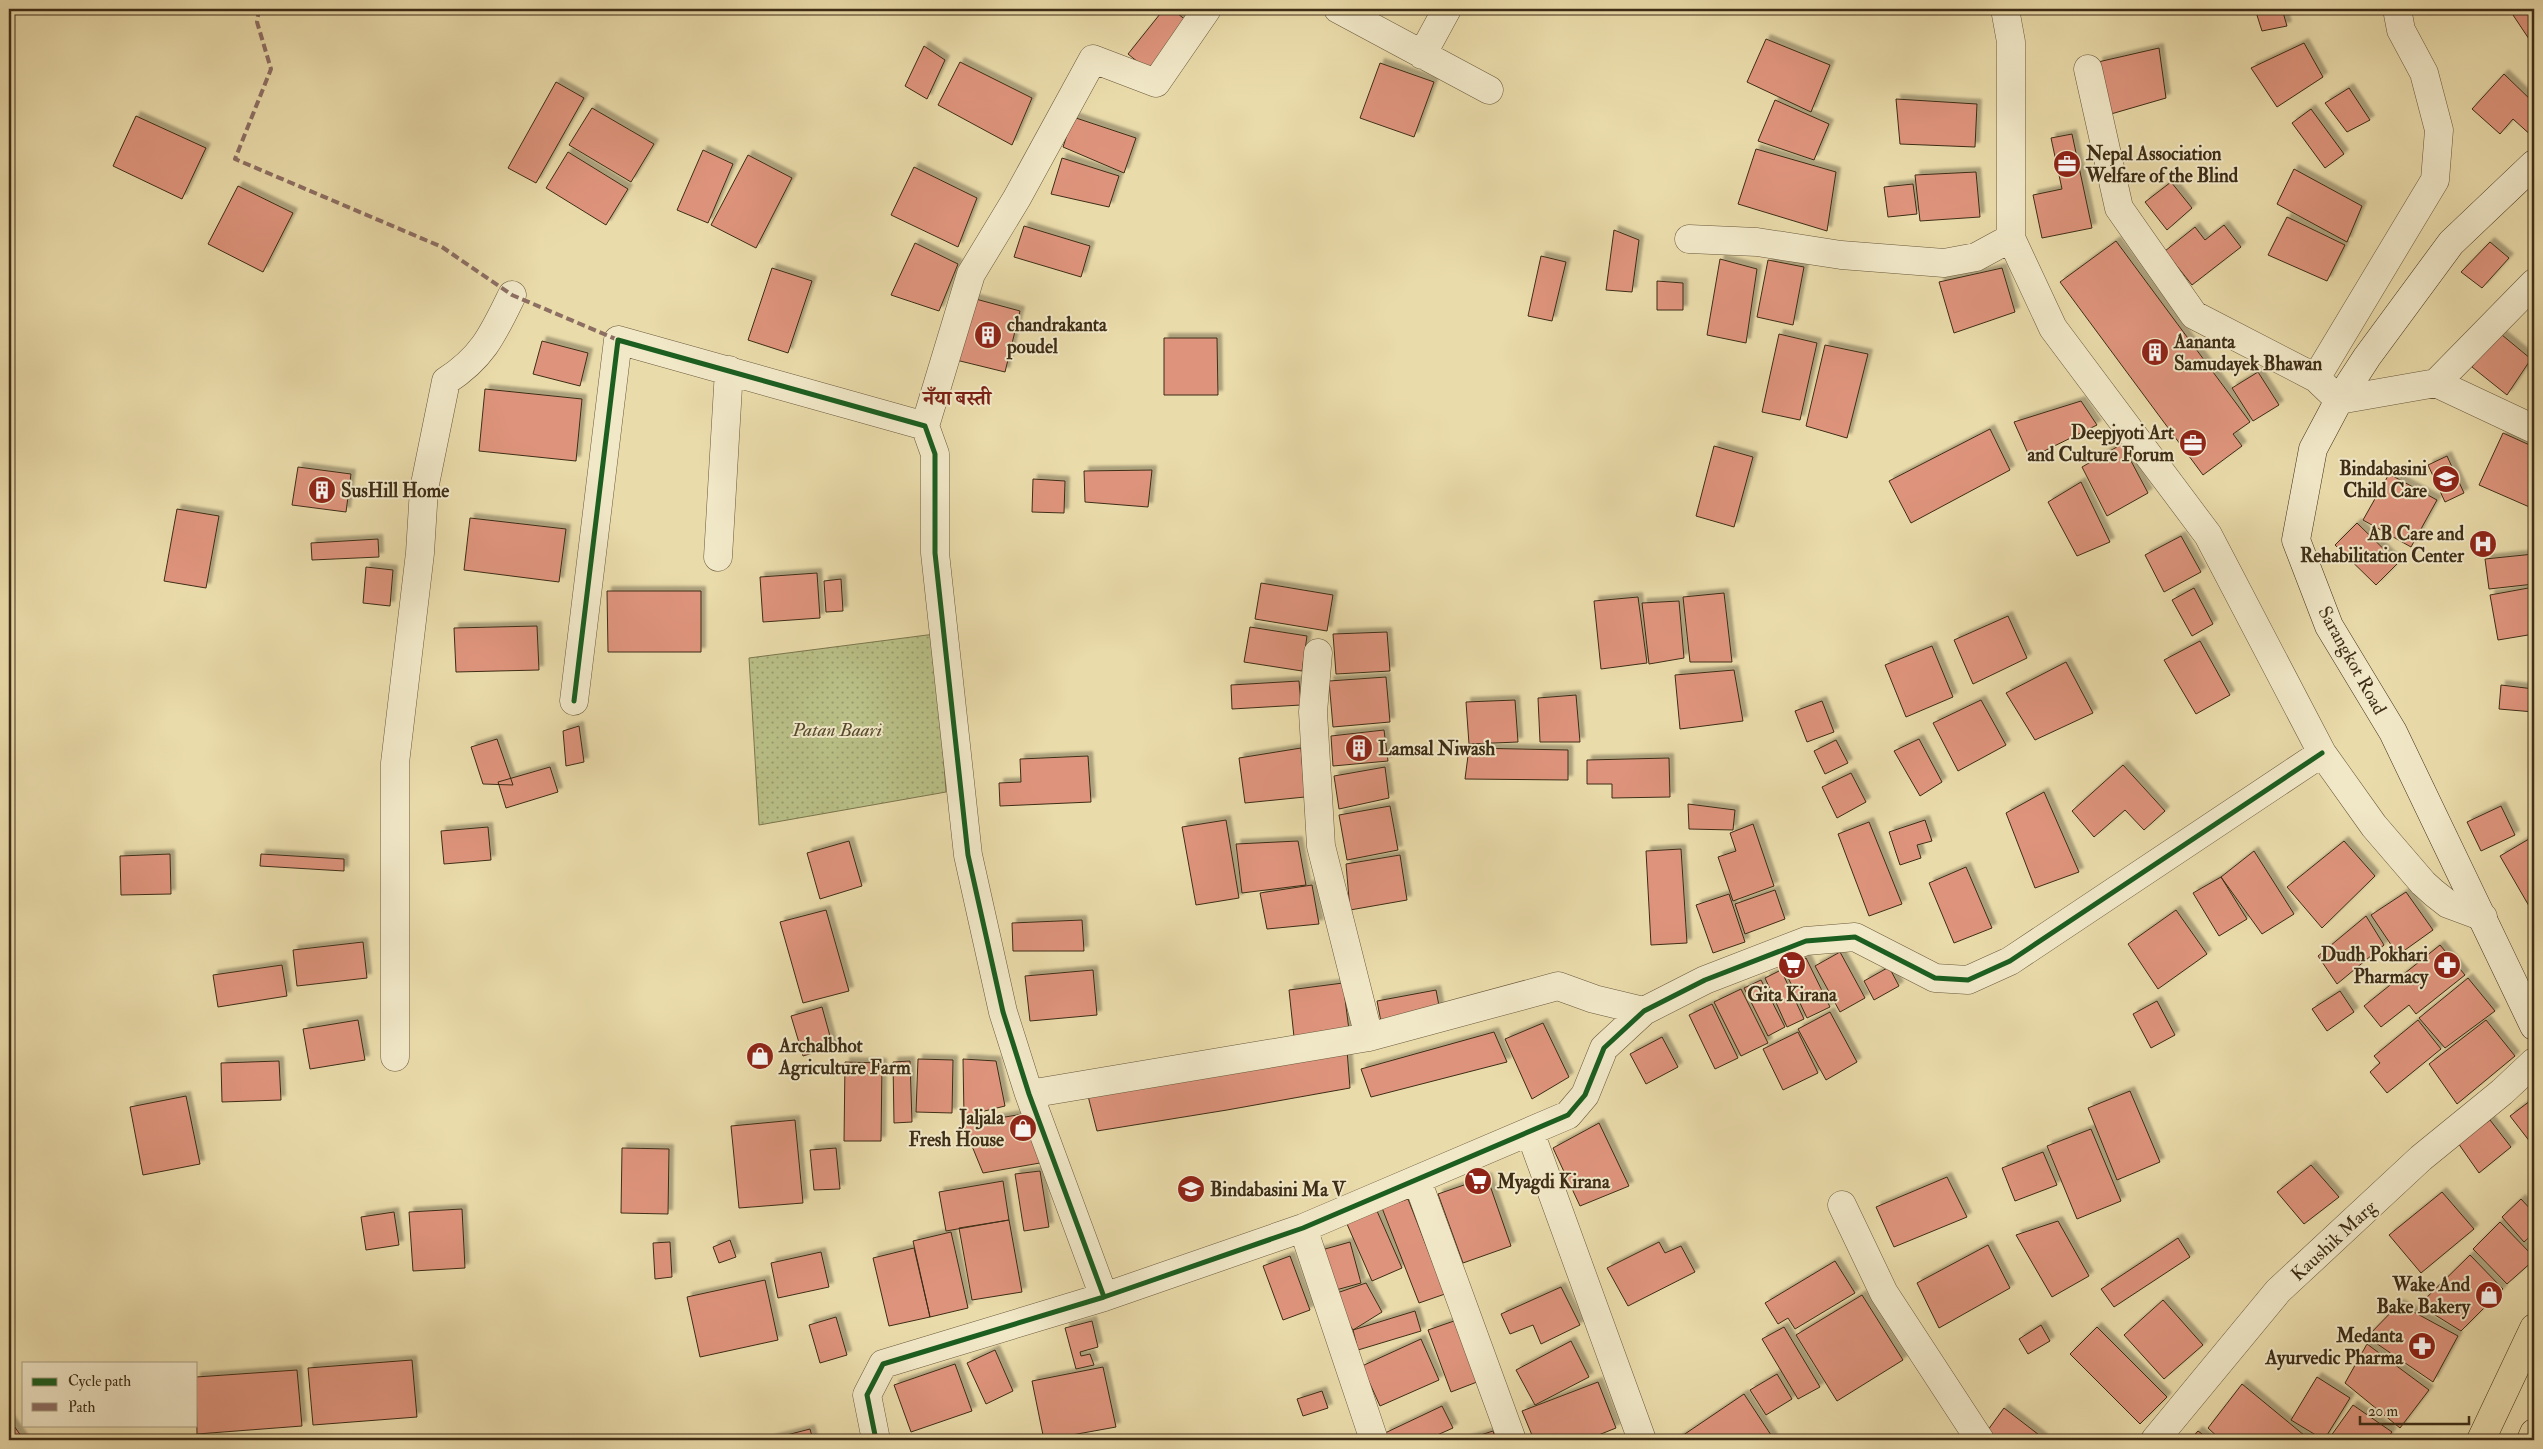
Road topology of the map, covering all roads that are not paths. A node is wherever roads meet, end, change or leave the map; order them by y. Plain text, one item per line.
1 (1207, 9) edge
2 (1338, 9) edge
3 (1447, 9) edge
4 (2005, 9) edge
5 (2397, 9) edge
6 (1422, 55) junction
7 (2088, 69) dead end
8 (1489, 90) dead end
9 (2534, 164) edge
10 (2010, 238) junction
11 (1688, 239) dead end
12 (2534, 283) edge
13 (512, 295) dead end
14 (729, 370) junction
15 (2316, 378) junction
16 (2436, 383) junction
17 (2339, 400) junction
18 (925, 426) junction
19 (2534, 429) edge
20 (718, 557) dead end
21 (1318, 653) dead end
22 (574, 702) dead end
23 (2322, 753) junction
24 (2483, 917) junction
25 (1644, 1011) junction
26 (2534, 1026) edge
27 (1369, 1037) junction
28 (395, 1057) dead end
29 (2534, 1062) edge
30 (1029, 1094) junction
31 (1530, 1132) junction
32 (1417, 1180) junction
33 (1842, 1205) dead end
34 (1303, 1228) junction
35 (1104, 1297) junction
36 (2534, 1328) edge
37 (2534, 1433) edge
38 (876, 1440) edge
39 (1374, 1440) edge
40 (1512, 1440) edge
41 (1642, 1440) edge
42 (1980, 1440) edge
43 (2155, 1440) edge
44 (2481, 1440) edge
45 (2531, 1440) edge

1 - 18 street
2 - 6 street
3 - 6 street
4 - 10 street
5 - 15 street
6 - 8 street
7 - 15 street
9 - 17 street, Sarangkot Road
10 - 11 street
10 - 23 street
12 - 16 street
13 - 28 street
14 - 18 street
14 - 20 street
14 - 22 street
15 - 17 street
16 - 17 street
16 - 19 street
17 - 24 street, Sarangkot Road
18 - 30 street
21 - 27 street
23 - 24 street
23 - 25 street
24 - 26 street, Sarangkot Road
25 - 27 street
25 - 31 street
27 - 30 street
29 - 43 street, Kaushik Marg
30 - 35 street
31 - 32 street
31 - 41 street
32 - 34 street
32 - 40 street
33 - 42 street
34 - 35 street
34 - 39 street
35 - 38 street
36 - 44 highway
37 - 45 highway

